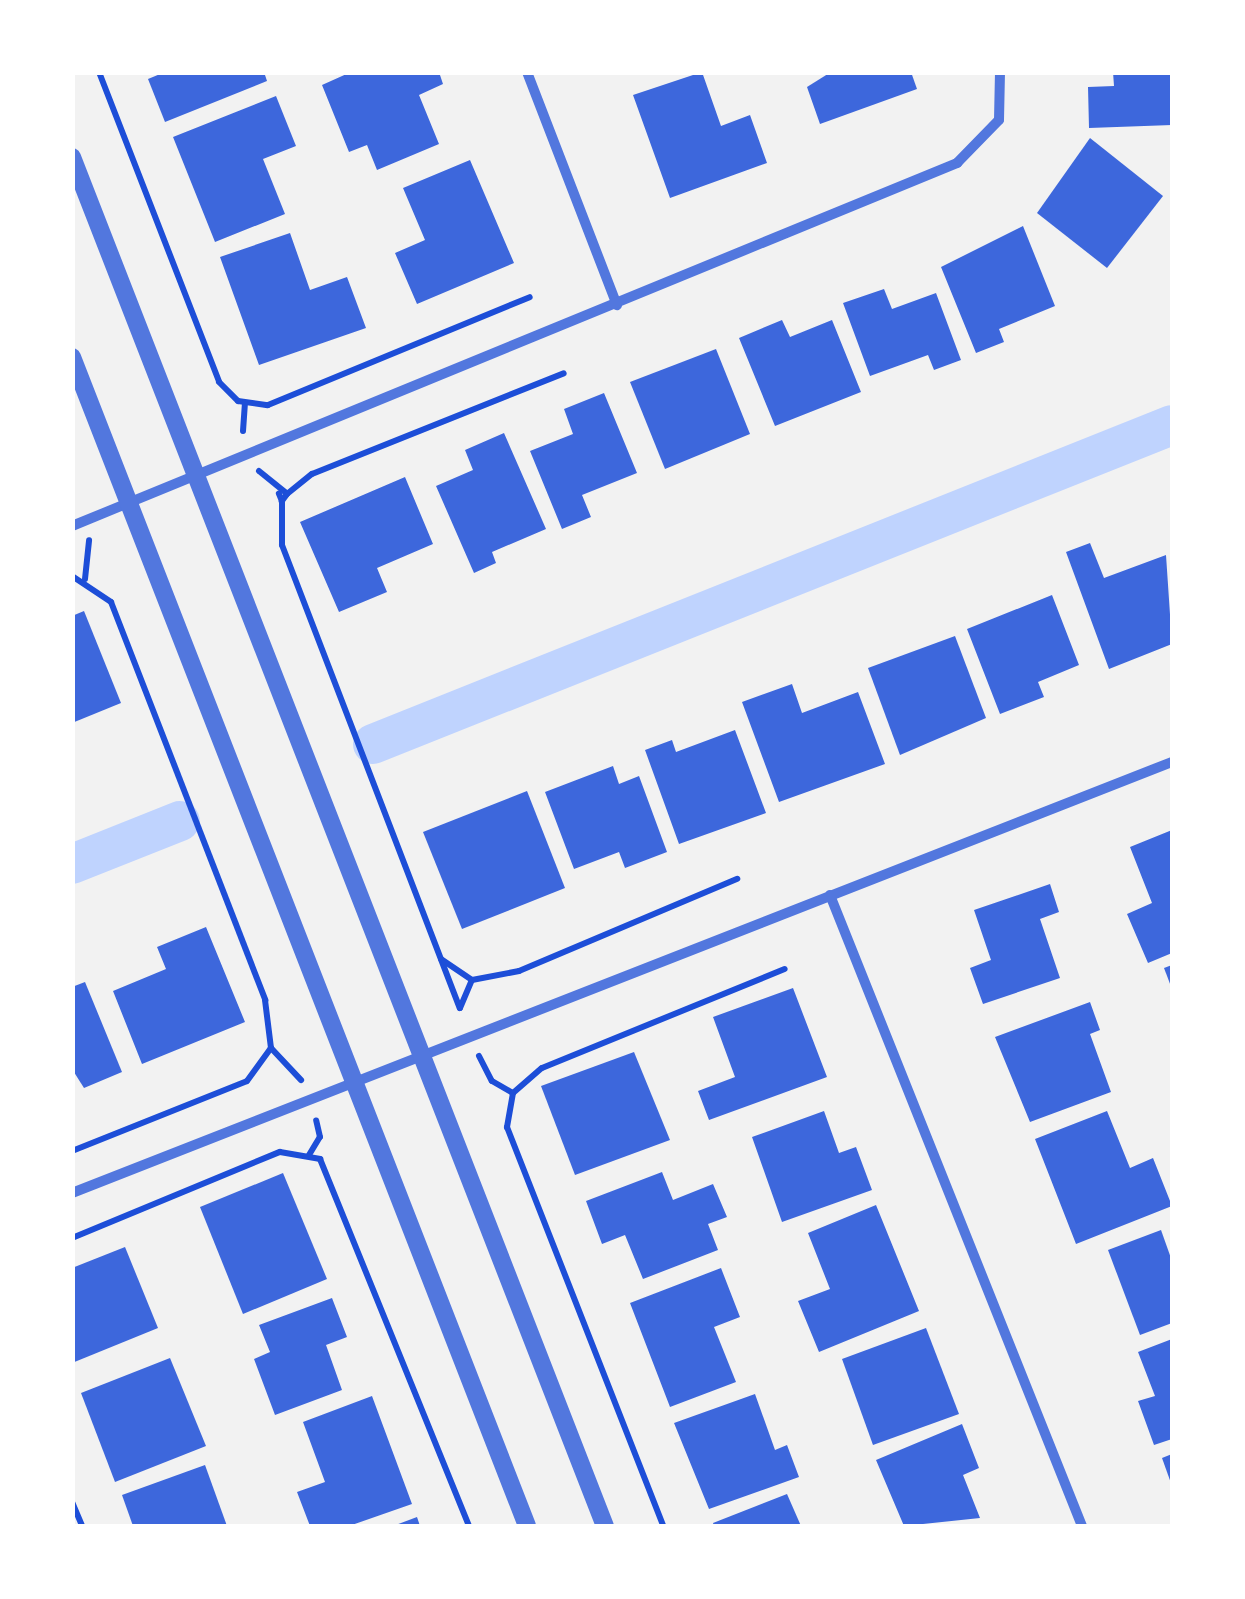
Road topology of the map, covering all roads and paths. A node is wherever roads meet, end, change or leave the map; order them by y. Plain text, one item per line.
1 (98, 72) edge
2 (527, 72) edge
3 (1000, 72) edge
4 (72, 157) edge
5 (530, 297) dead end
6 (618, 305) junction
7 (72, 357) edge
8 (564, 373) dead end
9 (197, 478) junction
10 (130, 504) junction
11 (72, 526) edge
12 (72, 576) edge
13 (1172, 762) edge
14 (738, 879) dead end
15 (830, 896) junction
16 (441, 959) junction
17 (785, 968) dead end
18 (472, 980) junction
19 (460, 1008) junction
20 (473, 1039) junction
21 (272, 1048) dead end
22 (423, 1060) junction
23 (356, 1086) junction
24 (512, 1093) junction
25 (104, 1139) dead end
26 (72, 1151) edge
27 (72, 1192) edge
28 (72, 1238) edge
29 (72, 1502) edge
30 (82, 1526) edge
31 (469, 1526) edge
32 (527, 1526) edge
33 (605, 1526) edge
34 (663, 1526) edge
35 (1082, 1526) edge

1 - 5 path
2 - 6 street
3 - 6 street
4 - 9 street
6 - 9 street
7 - 10 street
8 - 16 path
9 - 10 street
9 - 22 street
10 - 11 street
10 - 23 street
12 - 21 path
13 - 15 street
14 - 18 path
15 - 20 street
15 - 35 street
16 - 18 path
16 - 19 path
17 - 24 path
18 - 19 path
19 - 20 path
20 - 22 street
20 - 24 path
22 - 23 street
22 - 33 street
23 - 27 street
23 - 32 street
24 - 34 path
25 - 26 path
28 - 31 path
29 - 30 path

